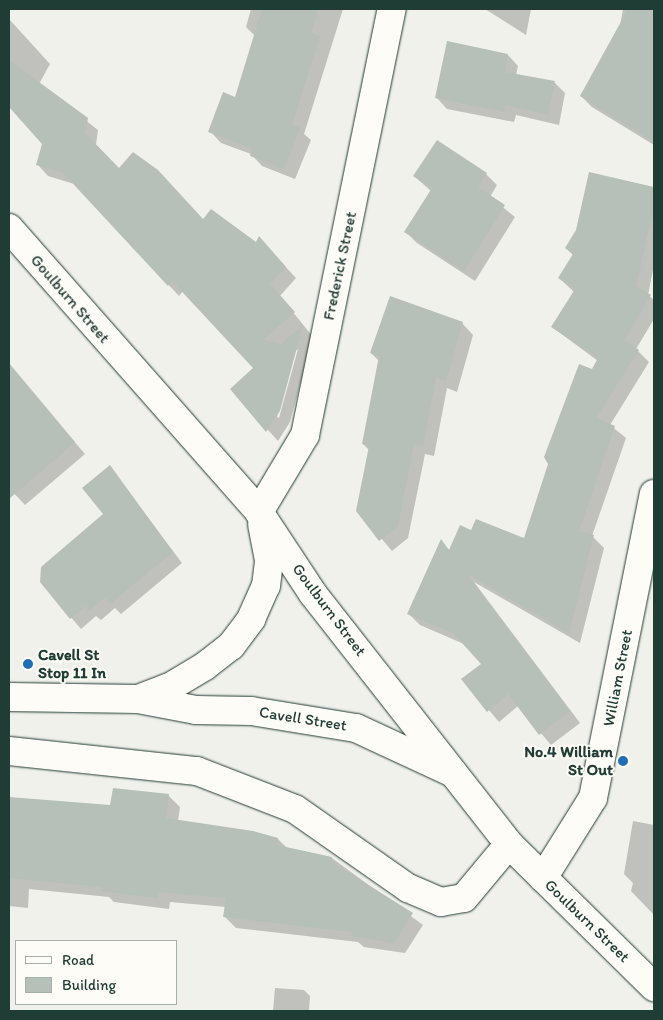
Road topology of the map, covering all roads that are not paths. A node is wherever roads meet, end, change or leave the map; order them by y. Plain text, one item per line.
1 (392, 9) edge
2 (9, 228) edge
3 (654, 494) edge
4 (259, 512) junction
5 (9, 697) edge
6 (138, 699) junction
7 (9, 751) edge
8 (459, 775) junction
9 (509, 844) junction
10 (543, 878) junction
11 (654, 987) edge

1 - 4 street, Frederick Street
2 - 4 street, Goulburn Street
3 - 10 street, William Street
4 - 6 street, Cavell Street
4 - 8 street, Goulburn Street
5 - 6 street, Cavell Street
6 - 8 street, Cavell Street
7 - 9 street
8 - 9 street, Goulburn Street
9 - 10 street, Goulburn Street
10 - 11 street, Goulburn Street

